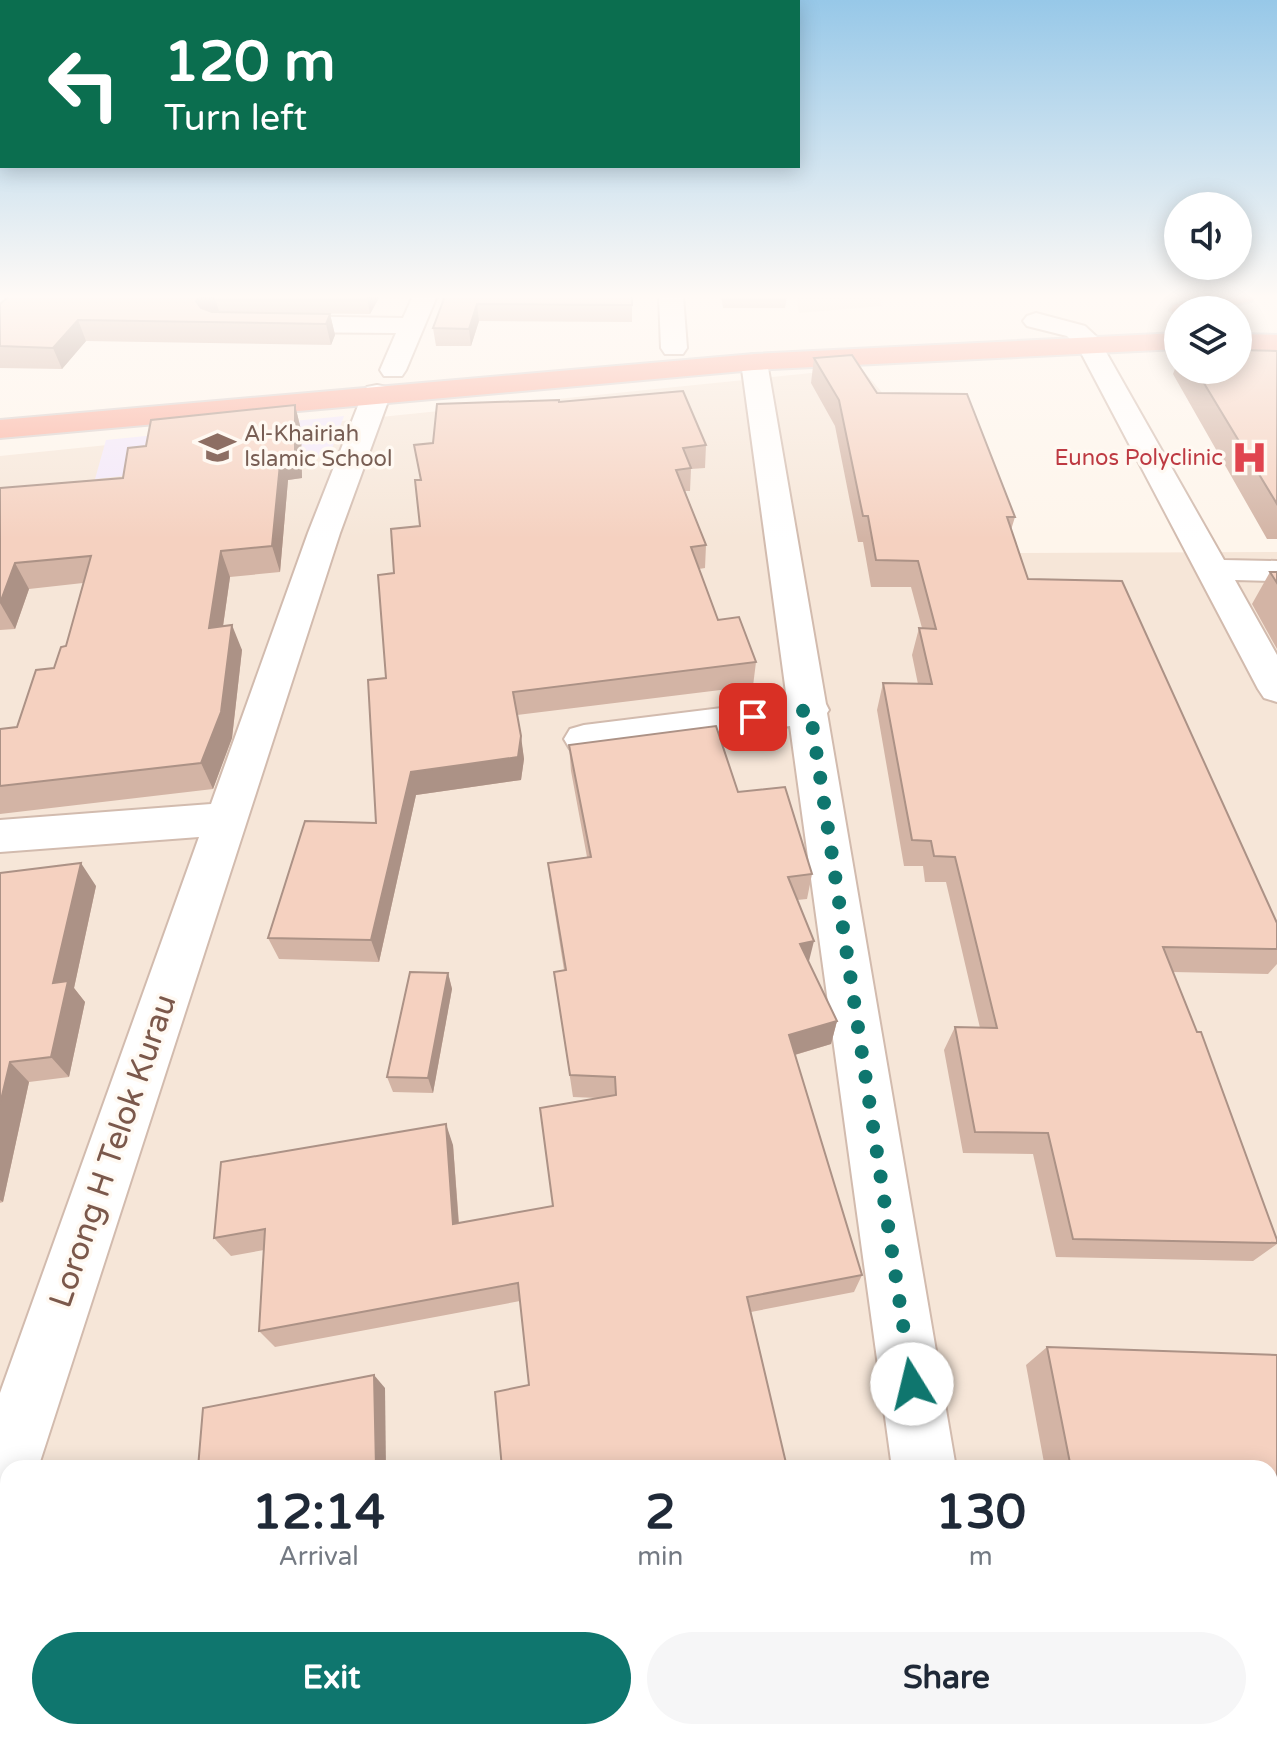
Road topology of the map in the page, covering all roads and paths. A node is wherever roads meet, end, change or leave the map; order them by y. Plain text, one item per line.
1 (290, 377) edge
2 (387, 377) edge
3 (418, 377) edge
4 (459, 377) edge
5 (756, 377) edge
6 (1108, 377) edge
7 (385, 381) junction
8 (0, 429) edge
9 (1213, 570) junction
10 (1277, 571) edge
11 (1277, 689) edge
12 (810, 710) junction
13 (584, 739) dead end
14 (227, 819) junction
15 (0, 836) edge
16 (8, 1460) edge
17 (923, 1460) edge

1 - 7 highway
2 - 7 street, Lorong H Telok Kurau
3 - 7 highway
4 - 7 highway
5 - 12 street
6 - 9 street
7 - 8 highway
7 - 14 street, Lorong H Telok Kurau
9 - 10 street
9 - 11 street
12 - 13 street
12 - 17 street
14 - 15 street
14 - 16 street, Lorong H Telok Kurau

